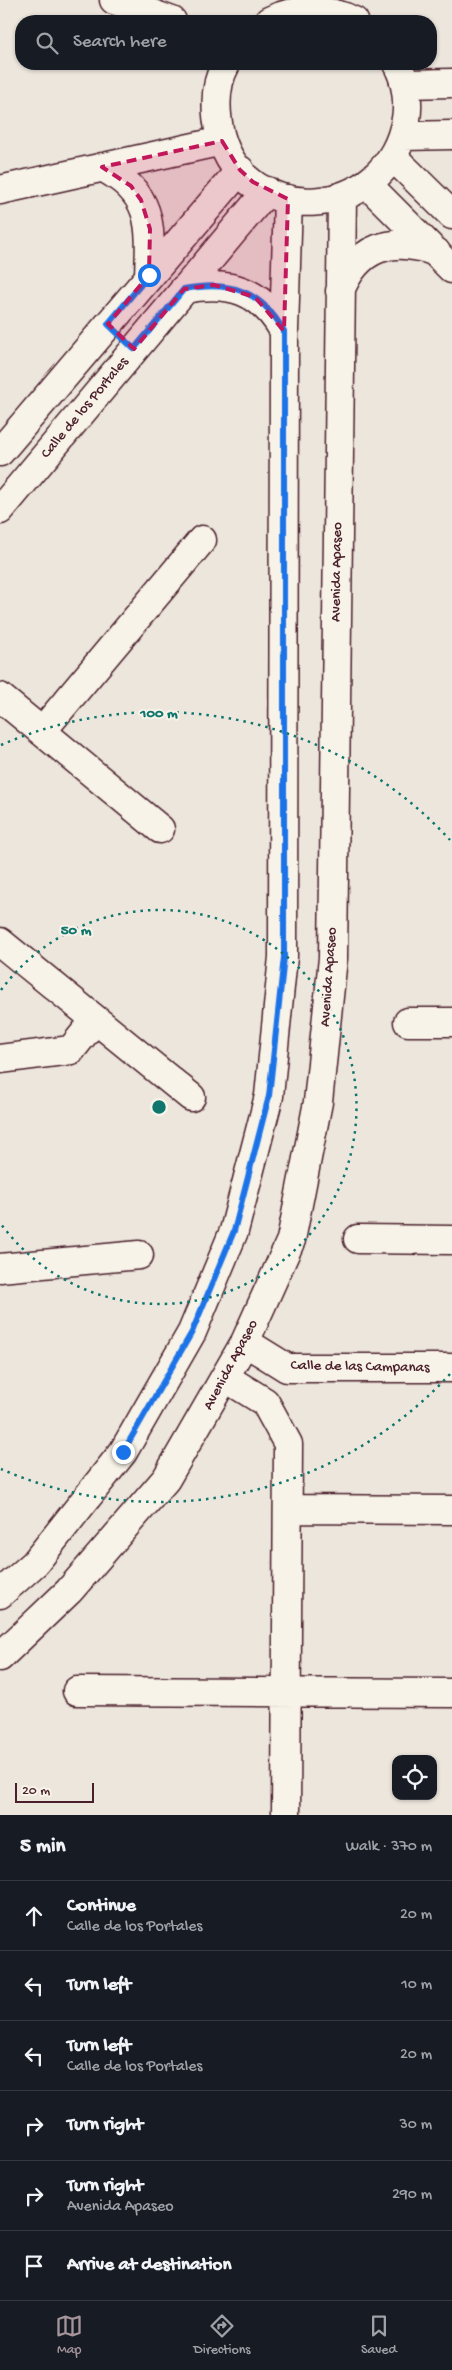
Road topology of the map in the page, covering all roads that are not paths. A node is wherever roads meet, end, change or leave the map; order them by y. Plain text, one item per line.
1 (114, 0) edge
2 (285, 11) edge
3 (339, 12) edge
4 (155, 15) edge
5 (224, 70) edge
6 (401, 74) edge
7 (452, 83) edge
8 (452, 135) edge
9 (222, 141) junction
10 (398, 146) junction
11 (102, 167) junction
12 (240, 170) junction
13 (367, 184) junction
14 (0, 190) edge
15 (277, 195) junction
16 (342, 197) junction
17 (452, 215) edge
18 (444, 260) edge
19 (149, 275) junction
20 (184, 289) junction
21 (340, 291) junction
22 (108, 324) junction
23 (284, 331) junction
24 (134, 349) junction
25 (0, 452) edge
26 (0, 510) edge
27 (202, 540) dead end
28 (0, 697) edge
29 (42, 731) junction
30 (160, 829) dead end
31 (0, 942) edge
32 (95, 1020) junction
33 (408, 1022) dead end
34 (452, 1022) edge
35 (0, 1059) edge
36 (191, 1097) dead end
37 (358, 1239) dead end
38 (452, 1240) edge
39 (139, 1255) dead end
40 (0, 1268) edge
41 (245, 1342) junction
42 (287, 1368) junction
43 (452, 1368) edge
44 (226, 1378) junction
45 (265, 1402) junction
46 (288, 1509) junction
47 (452, 1510) edge
48 (0, 1594) edge
49 (0, 1657) edge
50 (77, 1691) dead end
51 (287, 1692) junction
52 (452, 1693) edge
53 (286, 1815) edge

1 - 4 street
2 - 3 street
5 - 9 street
6 - 7 street
6 - 10 street
8 - 10 street
9 - 11 street
9 - 12 street
10 - 13 street
10 - 17 street
11 - 14 street
11 - 19 street
12 - 15 street
12 - 19 street
13 - 16 street
13 - 18 street
15 - 16 street
15 - 20 street, Calle de los Portales
15 - 23 street
16 - 21 street, Avenida Apaseo
18 - 21 street
19 - 22 street
20 - 23 street
20 - 24 street, Calle de los Portales
21 - 41 street, Avenida Apaseo
22 - 24 street
22 - 25 street
23 - 48 street
24 - 26 street, Calle de los Portales
27 - 29 street
28 - 29 street
29 - 30 street
31 - 32 street
32 - 35 street
32 - 36 street
33 - 34 street
37 - 38 street
39 - 40 street
41 - 42 street, Calle de las Campanas
41 - 44 street, Avenida Apaseo
42 - 43 street, Calle de las Campanas
42 - 45 street
44 - 45 street
44 - 49 street, Avenida Apaseo
45 - 46 street
46 - 47 street
46 - 51 street
50 - 51 street
51 - 52 street
51 - 53 street

